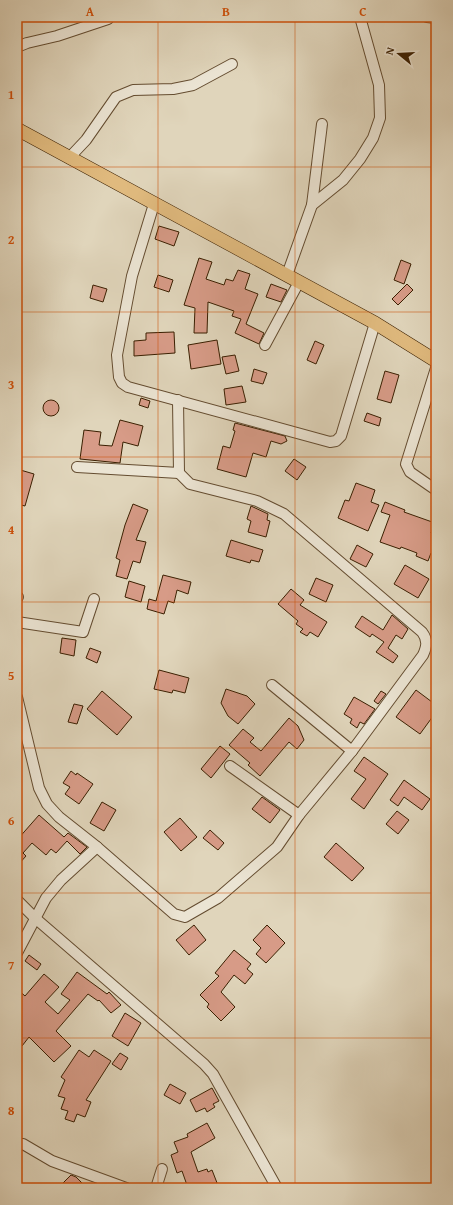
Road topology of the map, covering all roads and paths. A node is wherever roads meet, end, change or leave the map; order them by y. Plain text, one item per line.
1 (108, 17) edge
2 (427, 17) edge
3 (364, 18) edge
4 (436, 18) edge
5 (17, 48) edge
6 (232, 64) dead end
7 (322, 124) dead end
8 (17, 129) edge
9 (69, 158) junction
10 (154, 204) junction
11 (312, 205) junction
12 (287, 275) junction
13 (299, 282) junction
14 (374, 323) junction
15 (266, 345) dead end
16 (436, 361) edge
17 (436, 368) edge
18 (178, 400) junction
19 (76, 467) dead end
20 (180, 473) junction
21 (436, 490) edge
22 (94, 599) dead end
23 (17, 622) edge
24 (272, 685) dead end
25 (17, 697) edge
26 (352, 751) junction
27 (230, 766) dead end
28 (299, 815) junction
29 (97, 847) junction
30 (17, 900) edge
31 (35, 918) junction
32 (17, 953) edge
33 (17, 1145) edge
34 (162, 1169) dead end
35 (126, 1188) edge
36 (156, 1188) edge
37 (277, 1188) edge

1 - 5 street
2 - 4 street
3 - 11 street
6 - 9 street
7 - 11 street
8 - 9 main road
9 - 10 main road
10 - 12 main road
10 - 18 street
11 - 12 street
12 - 13 main road
13 - 14 main road
13 - 15 street
14 - 16 main road
14 - 18 street
17 - 21 street
18 - 20 street
19 - 20 street
20 - 26 street
22 - 23 street
24 - 26 street
25 - 29 street
26 - 28 street
27 - 28 street
28 - 29 street
29 - 31 street
30 - 31 street
31 - 32 street
31 - 37 street
33 - 35 street
34 - 36 street

